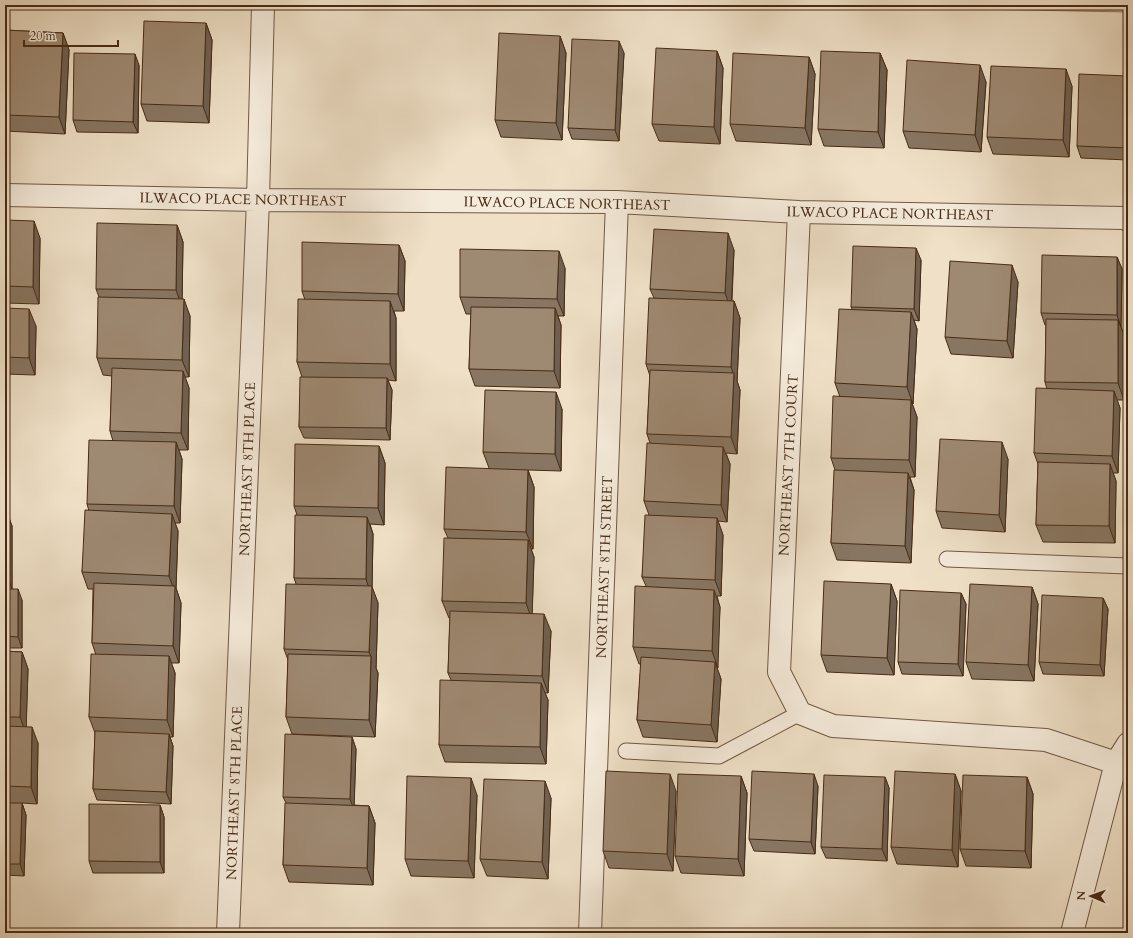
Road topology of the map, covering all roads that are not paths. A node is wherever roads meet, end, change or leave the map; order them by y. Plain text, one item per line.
1 (264, 5) edge
2 (5, 195) edge
3 (258, 200) junction
4 (617, 202) junction
5 (800, 212) junction
6 (1128, 220) edge
7 (947, 559) dead end
8 (1128, 566) edge
9 (800, 713) junction
10 (1128, 744) edge
11 (626, 750) dead end
12 (1116, 763) junction
13 (228, 933) edge
14 (590, 933) edge
15 (1072, 933) edge

1 - 3 street, NORTHEAST 8TH PLACE
2 - 3 street, ILWACO PLACE NORTHEAST
3 - 4 street, ILWACO PLACE NORTHEAST
3 - 13 street, NORTHEAST 8TH PLACE
4 - 5 street, ILWACO PLACE NORTHEAST
4 - 14 street, NORTHEAST 8TH STREET
5 - 6 street, ILWACO PLACE NORTHEAST
5 - 9 street, NORTHEAST 7TH COURT
7 - 8 lane
9 - 11 lane
9 - 12 street
10 - 12 street
12 - 15 street

